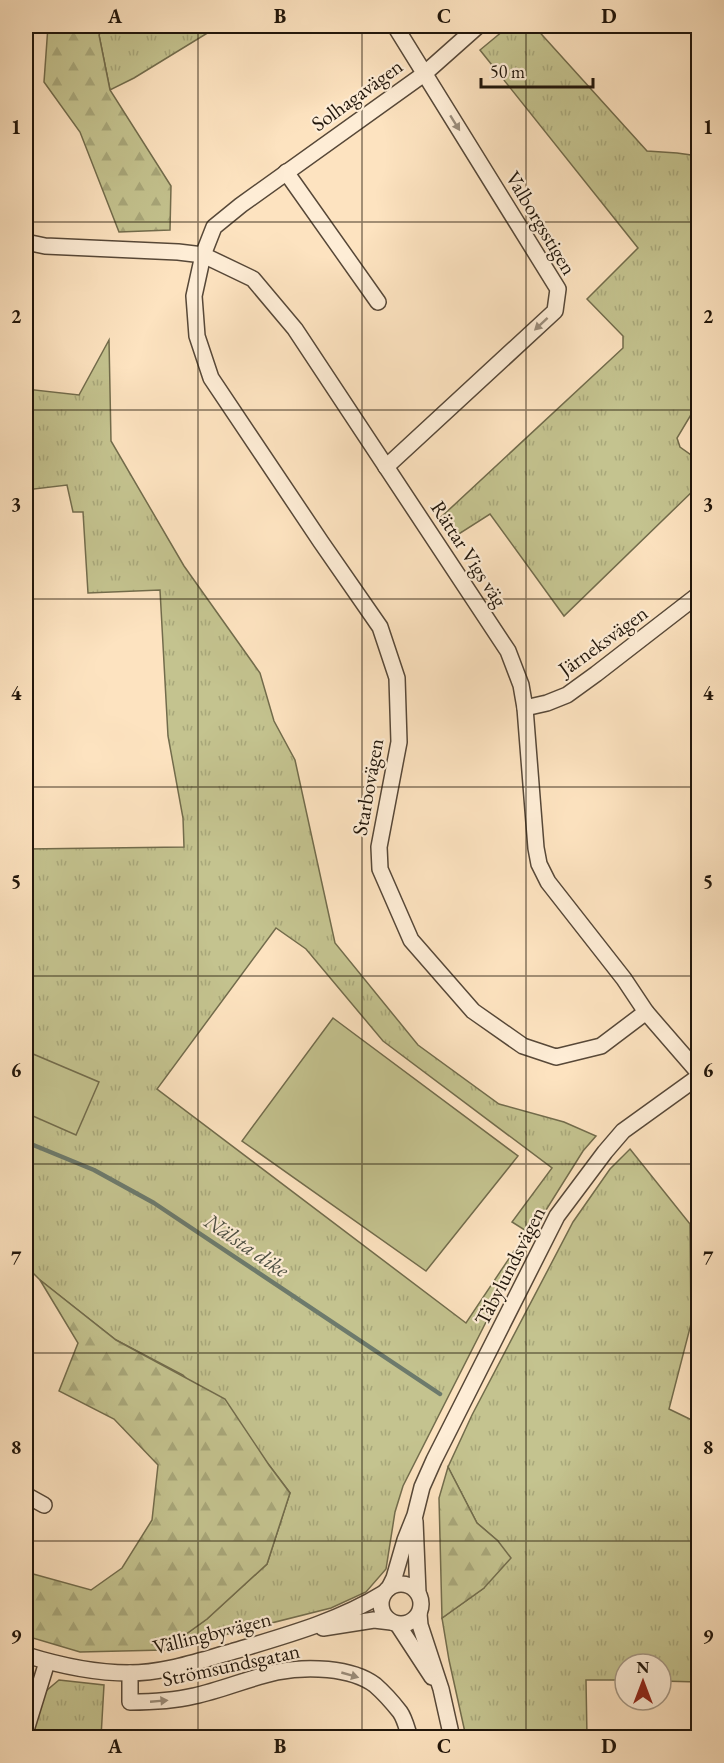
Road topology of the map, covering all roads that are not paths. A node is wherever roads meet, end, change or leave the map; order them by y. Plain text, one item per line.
1 (395, 26) edge
2 (478, 26) edge
3 (424, 74) junction
4 (286, 172) junction
5 (26, 242) edge
6 (203, 255) junction
7 (378, 302) dead end
8 (387, 467) junction
9 (699, 595) edge
10 (525, 708) junction
11 (646, 1012) junction
12 (699, 1072) edge
13 (699, 1077) edge
14 (26, 1494) edge
15 (44, 1505) dead end
16 (415, 1515) junction
17 (386, 1590) junction
18 (418, 1593) junction
19 (419, 1614) junction
20 (394, 1623) junction
21 (303, 1631) junction
22 (26, 1655) edge
23 (47, 1662) junction
24 (130, 1673) junction
25 (441, 1689) junction
26 (26, 1730) edge
27 (410, 1737) edge
28 (452, 1737) edge

1 - 3 street, Valborgsstigen
2 - 3 street, Solhagavägen
3 - 4 street, Solhagavägen
3 -> 8 street, Valborgsstigen
4 - 6 street, Solhagavägen
4 - 7 street
5 - 6 street, Rättar Vigs väg
6 - 8 street, Rättar Vigs väg
6 - 11 street, Starbovägen
8 - 10 street, Rättar Vigs väg
9 - 10 street, Järneksvägen
10 - 11 street, Rättar Vigs väg
11 - 12 street, Rättar Vigs väg
13 - 16 street, Täbylundsvägen
14 - 15 street
16 - 17 street, Täbylundsvägen
16 - 18 street, Täbylundsvägen
17 - 18 street
17 - 20 street
17 - 21 street, Vällingbyvägen
18 - 19 street
19 - 20 street
19 - 25 street
20 - 21 street, Vällingbyvägen
20 - 25 street
21 - 24 street, Vällingbyvägen
22 - 23 street, Vällingbyvägen
23 - 24 street, Vällingbyvägen
23 - 26 street
24 -> 27 street, Strömsundsgatan
25 - 28 street

